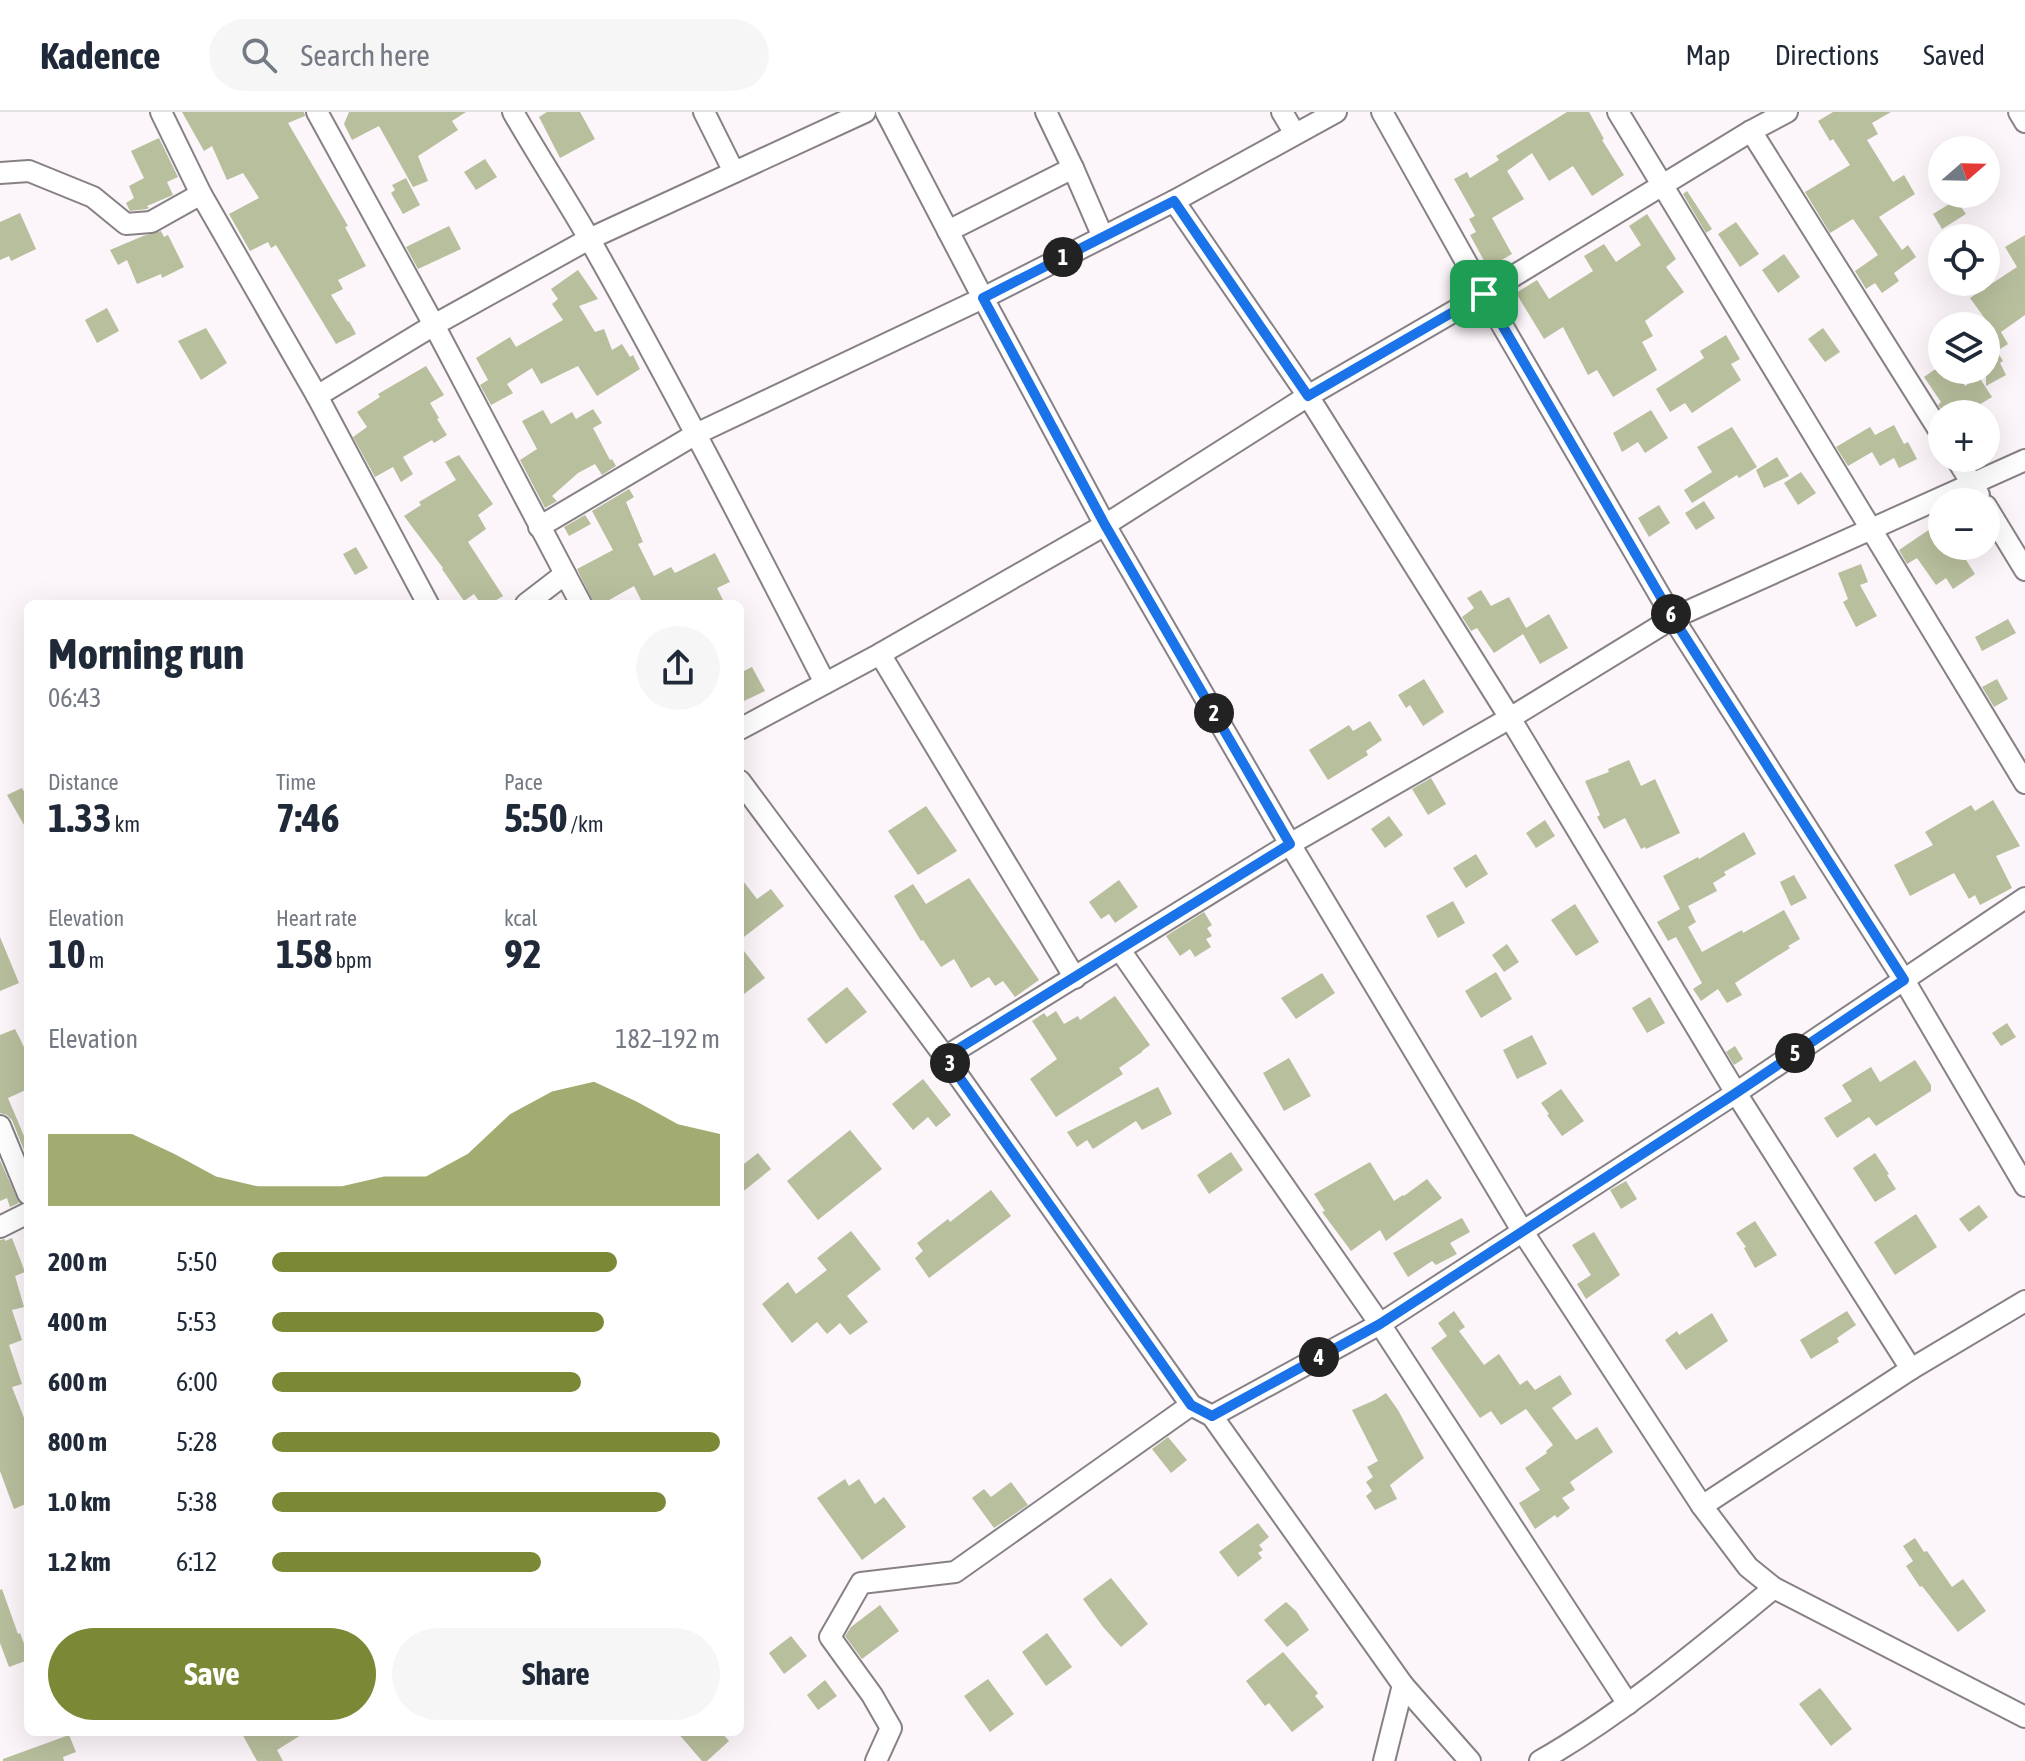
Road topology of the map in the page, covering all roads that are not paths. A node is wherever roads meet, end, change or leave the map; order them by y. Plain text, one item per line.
1 (161, 112) edge
2 (317, 112) edge
3 (513, 112) edge
4 (704, 112) edge
5 (865, 112) edge
6 (886, 112) edge
7 (1046, 112) edge
8 (1282, 112) edge
9 (1336, 112) edge
10 (1382, 112) edge
11 (1618, 112) edge
12 (2019, 112) edge
13 (1779, 114) edge
14 (2025, 122) edge
15 (1751, 131) junction
16 (1295, 134) junction
17 (1073, 168) junction
18 (734, 172) junction
19 (0, 173) edge
20 (1661, 186) junction
21 (201, 194) junction
22 (1174, 201) junction
23 (948, 231) junction
24 (1103, 237) junction
25 (589, 239) junction
26 (1484, 294) junction
27 (983, 298) junction
28 (434, 325) junction
29 (317, 396) junction
30 (1308, 396) junction
31 (1928, 413) edge
32 (696, 434) junction
33 (2025, 460) edge
34 (1993, 488) edge
35 (1928, 514) edge
36 (1105, 525) junction
37 (539, 527) junction
38 (2000, 529) edge
39 (1872, 530) junction
40 (2025, 570) edge
41 (565, 574) junction
42 (426, 600) edge
43 (531, 600) edge
44 (579, 600) edge
45 (1673, 618) junction
46 (880, 654) junction
47 (825, 683) junction
48 (1510, 718) junction
49 (744, 727) edge
50 (2025, 783) edge
51 (744, 786) edge
52 (1290, 844) junction
53 (2025, 898) edge
54 (1120, 950) junction
55 (1075, 978) junction
56 (1904, 980) junction
57 (945, 1057) junction
58 (1736, 1093) junction
59 (0, 1126) edge
60 (24, 1184) edge
61 (2025, 1186) edge
62 (24, 1215) edge
63 (0, 1227) edge
64 (1523, 1232) junction
65 (2025, 1301) edge
66 (1380, 1324) junction
67 (1911, 1369) junction
68 (1191, 1405) junction
69 (1212, 1416) junction
70 (1702, 1506) junction
71 (1774, 1588) junction
72 (1403, 1685) junction
73 (1628, 1704) junction
74 (2025, 1717) edge
75 (876, 1761) edge
76 (1384, 1761) edge
77 (1470, 1761) edge
78 (1540, 1761) edge

1 - 21 street
2 - 28 street
3 - 25 street
4 - 18 street
5 - 18 street
6 - 23 street
7 - 17 street
8 - 16 street
9 - 16 street
10 - 26 street
11 - 20 street
12 - 14 street
13 - 15 street
15 - 20 street
15 - 31 street
16 - 22 street
17 - 23 street
17 - 24 street
18 - 25 street
19 - 21 street
20 - 26 street
20 - 39 street
21 - 29 street
22 - 24 street
22 - 30 street
23 - 27 street
24 - 27 street
25 - 28 street
25 - 32 street
26 - 30 street
26 - 45 street
27 - 32 street
27 - 36 street
28 - 29 street
28 - 37 street
29 - 42 street
30 - 36 street
30 - 48 street
32 - 37 street
32 - 47 street
33 - 34 street
35 - 39 street
36 - 46 street
36 - 52 street
37 - 41 street
38 - 40 street
39 - 45 street
39 - 50 street
41 - 43 street
41 - 44 street
45 - 48 street
45 - 56 street
46 - 47 street
46 - 55 street
47 - 49 street
48 - 52 street
48 - 58 street
51 - 57 street
52 - 54 street
52 - 64 street
53 - 56 street
54 - 55 street
54 - 66 street
55 - 57 street
56 - 58 street
56 - 61 street
57 - 68 street
58 - 64 street
58 - 67 street
59 - 60 street
62 - 63 street
64 - 66 street
64 - 70 street
65 - 67 street
66 - 69 street
66 - 73 street
67 - 70 street
68 - 69 street
68 - 75 street
69 - 72 street
70 - 71 street
71 - 73 street
71 - 74 street
72 - 76 street
72 - 77 street
73 - 78 street

